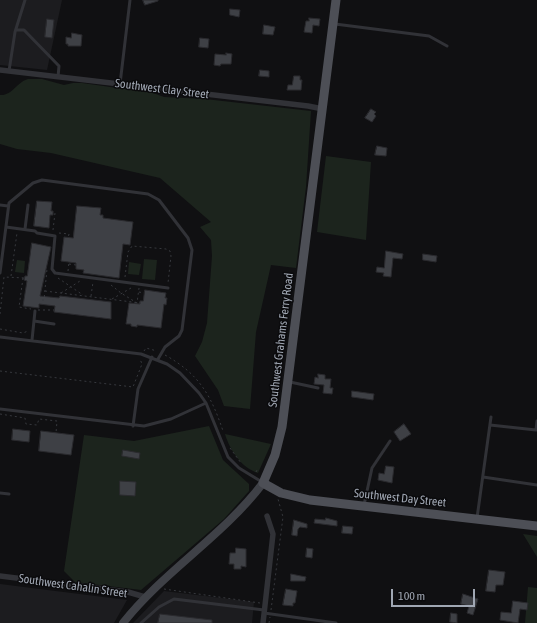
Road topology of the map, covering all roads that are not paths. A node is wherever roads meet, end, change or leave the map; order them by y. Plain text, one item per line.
1 (25, 0) edge
2 (130, 0) edge
3 (336, 0) edge
4 (333, 23) junction
5 (16, 30) junction
6 (447, 46) dead end
7 (0, 70) edge
8 (9, 71) junction
9 (58, 77) junction
10 (120, 84) junction
11 (323, 109) junction
12 (0, 204) edge
13 (28, 205) dead end
14 (8, 206) junction
15 (6, 227) junction
16 (25, 229) junction
17 (0, 274) edge
18 (168, 288) road end
19 (35, 311) dead end
20 (34, 321) junction
21 (54, 324) dead end
22 (0, 337) edge
23 (32, 340) junction
24 (152, 357) junction
25 (158, 359) junction
26 (288, 381) junction
27 (318, 388) dead end
28 (206, 403) junction
29 (0, 409) edge
30 (491, 417) dead end
31 (537, 421) edge
32 (490, 425) junction
33 (133, 426) junction
34 (390, 440) dead end
35 (483, 477) junction
36 (263, 483) junction
37 (537, 485) edge
38 (0, 493) edge
39 (9, 494) dead end
40 (364, 506) junction
41 (267, 516) dead end
42 (477, 519) junction
43 (537, 526) edge
44 (0, 576) edge
45 (145, 598) junction
46 (264, 612) junction
47 (123, 623) edge
48 (142, 623) edge
49 (262, 623) edge
50 (336, 623) edge

1 - 5 lane
2 - 10 lane
3 - 4 main road, Southwest Grahams Ferry Road
4 - 6 lane
4 - 11 main road, Southwest Grahams Ferry Road
5 - 8 lane
5 - 9 lane
7 - 8 street, Southwest Clay Street
8 - 9 street, Southwest Clay Street
9 - 10 street, Southwest Clay Street
10 - 11 street, Southwest Clay Street
11 - 26 main road, Southwest Grahams Ferry Road
12 - 14 lane
13 - 16 lane
14 - 15 lane
14 - 25 lane
15 - 16 lane
15 - 17 lane
16 - 18 lane
19 - 20 lane
20 - 21 lane
20 - 23 lane
22 - 23 lane
23 - 24 lane
24 - 25 lane
24 - 33 lane
25 - 28 lane
26 - 27 lane
26 - 36 main road, Southwest Grahams Ferry Road
28 - 33 lane
28 - 36 lane
29 - 33 lane
30 - 32 lane
31 - 32 lane
32 - 35 lane
34 - 40 lane
35 - 37 lane
35 - 42 lane
36 - 40 main road, Southwest Day Street
36 - 45 main road, Southwest Grahams Ferry Road
38 - 39 lane
40 - 42 main road, Southwest Day Street
41 - 46 street
42 - 43 main road, Southwest Day Street
44 - 45 street, Southwest Cahalin Street
45 - 47 main road, Southwest Grahams Ferry Road
46 - 48 lane
46 - 49 street
46 - 50 lane

